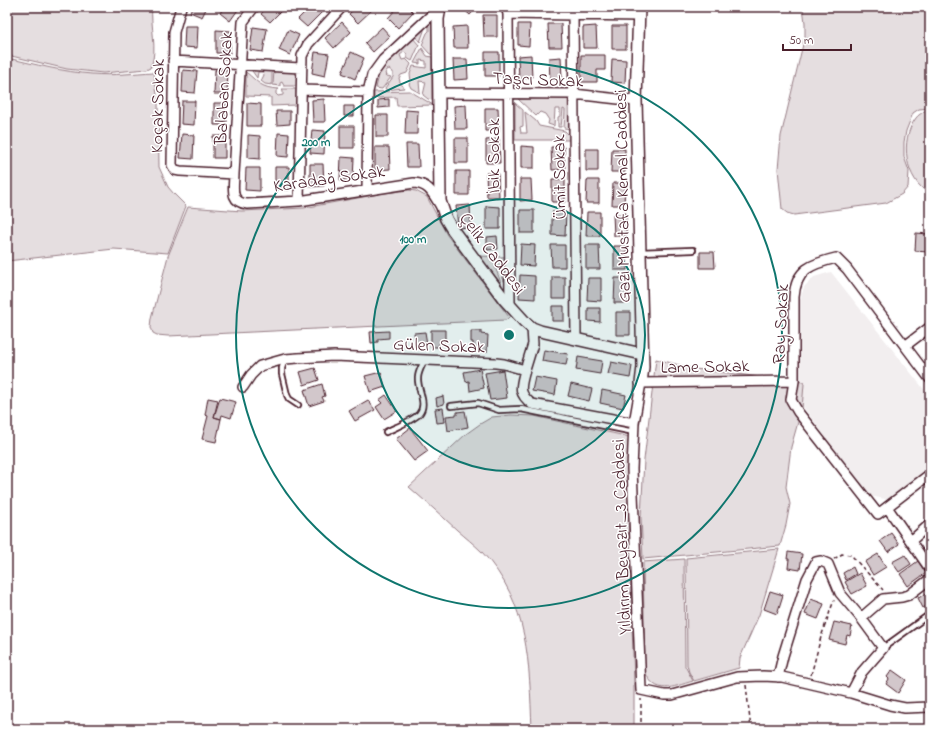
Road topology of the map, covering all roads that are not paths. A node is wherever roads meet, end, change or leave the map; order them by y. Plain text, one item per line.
1 (181, 7) edge
2 (254, 7) edge
3 (342, 7) edge
4 (440, 7) edge
5 (507, 10) edge
6 (639, 11) edge
7 (574, 15) junction
8 (173, 61) junction
9 (240, 64) junction
10 (301, 68) junction
11 (302, 90) junction
12 (368, 92) junction
13 (439, 93) junction
14 (508, 93) junction
15 (574, 94) junction
16 (636, 101) junction
17 (234, 174) junction
18 (367, 190) junction
19 (299, 201) junction
20 (442, 208) junction
21 (693, 250) dead end
22 (640, 252) junction
23 (510, 305) junction
24 (930, 327) edge
25 (532, 328) junction
26 (576, 339) junction
27 (905, 346) junction
28 (642, 354) junction
29 (285, 359) junction
30 (424, 361) junction
31 (524, 370) junction
32 (930, 378) edge
33 (794, 381) junction
34 (641, 383) junction
35 (243, 387) dead end
36 (298, 405) dead end
37 (451, 406) dead end
38 (634, 427) junction
39 (386, 432) dead end
40 (930, 474) edge
41 (887, 507) junction
42 (930, 524) edge
43 (911, 541) junction
44 (930, 568) edge
45 (930, 579) edge
46 (930, 614) edge
47 (862, 618) junction
48 (883, 648) junction
49 (778, 677) junction
50 (851, 693) junction
51 (930, 707) edge

1 - 8 street, Koçak Sokak
2 - 9 street, Balaban Sokak
3 - 10 street
4 - 12 street
4 - 13 street, Çelik Caddesi
5 - 7 street
5 - 14 street, İbik Sokak
6 - 7 street
6 - 16 street, Gazi Mustafa Kemal Caddesi
7 - 15 street, Ümit Sokak
8 - 9 street
8 - 17 street, Koçak Sokak
9 - 10 street
9 - 17 street, Balaban Sokak
10 - 11 street
11 - 12 street
11 - 19 street
12 - 18 street
13 - 14 street, Taşcı Sokak
13 - 20 street, Çelik Caddesi
14 - 15 street, Taşcı Sokak
14 - 23 street, İbik Sokak
15 - 16 street, Taşcı Sokak
15 - 26 street, Ümit Sokak
16 - 22 street, Gazi Mustafa Kemal Caddesi
17 - 19 street, Karadağ Sokak
18 - 19 street, Karadağ Sokak
18 - 20 street, Karadağ Sokak
20 - 23 street, Çelik Caddesi
21 - 22 lane
22 - 28 street, Gazi Mustafa Kemal Caddesi
23 - 25 street, Çelik Caddesi
24 - 27 street
25 - 26 street, Çelik Caddesi
25 - 31 street
26 - 28 street, Çelik Caddesi
27 - 32 street, Ray Sokak
27 - 33 street, Ray Sokak
28 - 34 street, Gazi Mustafa Kemal Caddesi
29 - 30 street, Gülen Sokak
29 - 35 street, Gülen Sokak
29 - 36 lane
30 - 31 street, Gülen Sokak
30 - 39 lane
31 - 38 street
33 - 34 street, Lame Sokak
33 - 41 street, Ray Sokak
34 - 38 street, Yıldırım Beyazıt_3 Caddesi
37 - 38 lane
38 - 49 street, Yıldırım Beyazıt_3 Caddesi
40 - 41 street
41 - 43 street
42 - 43 street
43 - 44 street
45 - 47 street
46 - 48 lane
47 - 48 street
47 - 49 street
48 - 50 street
49 - 50 street
50 - 51 street

